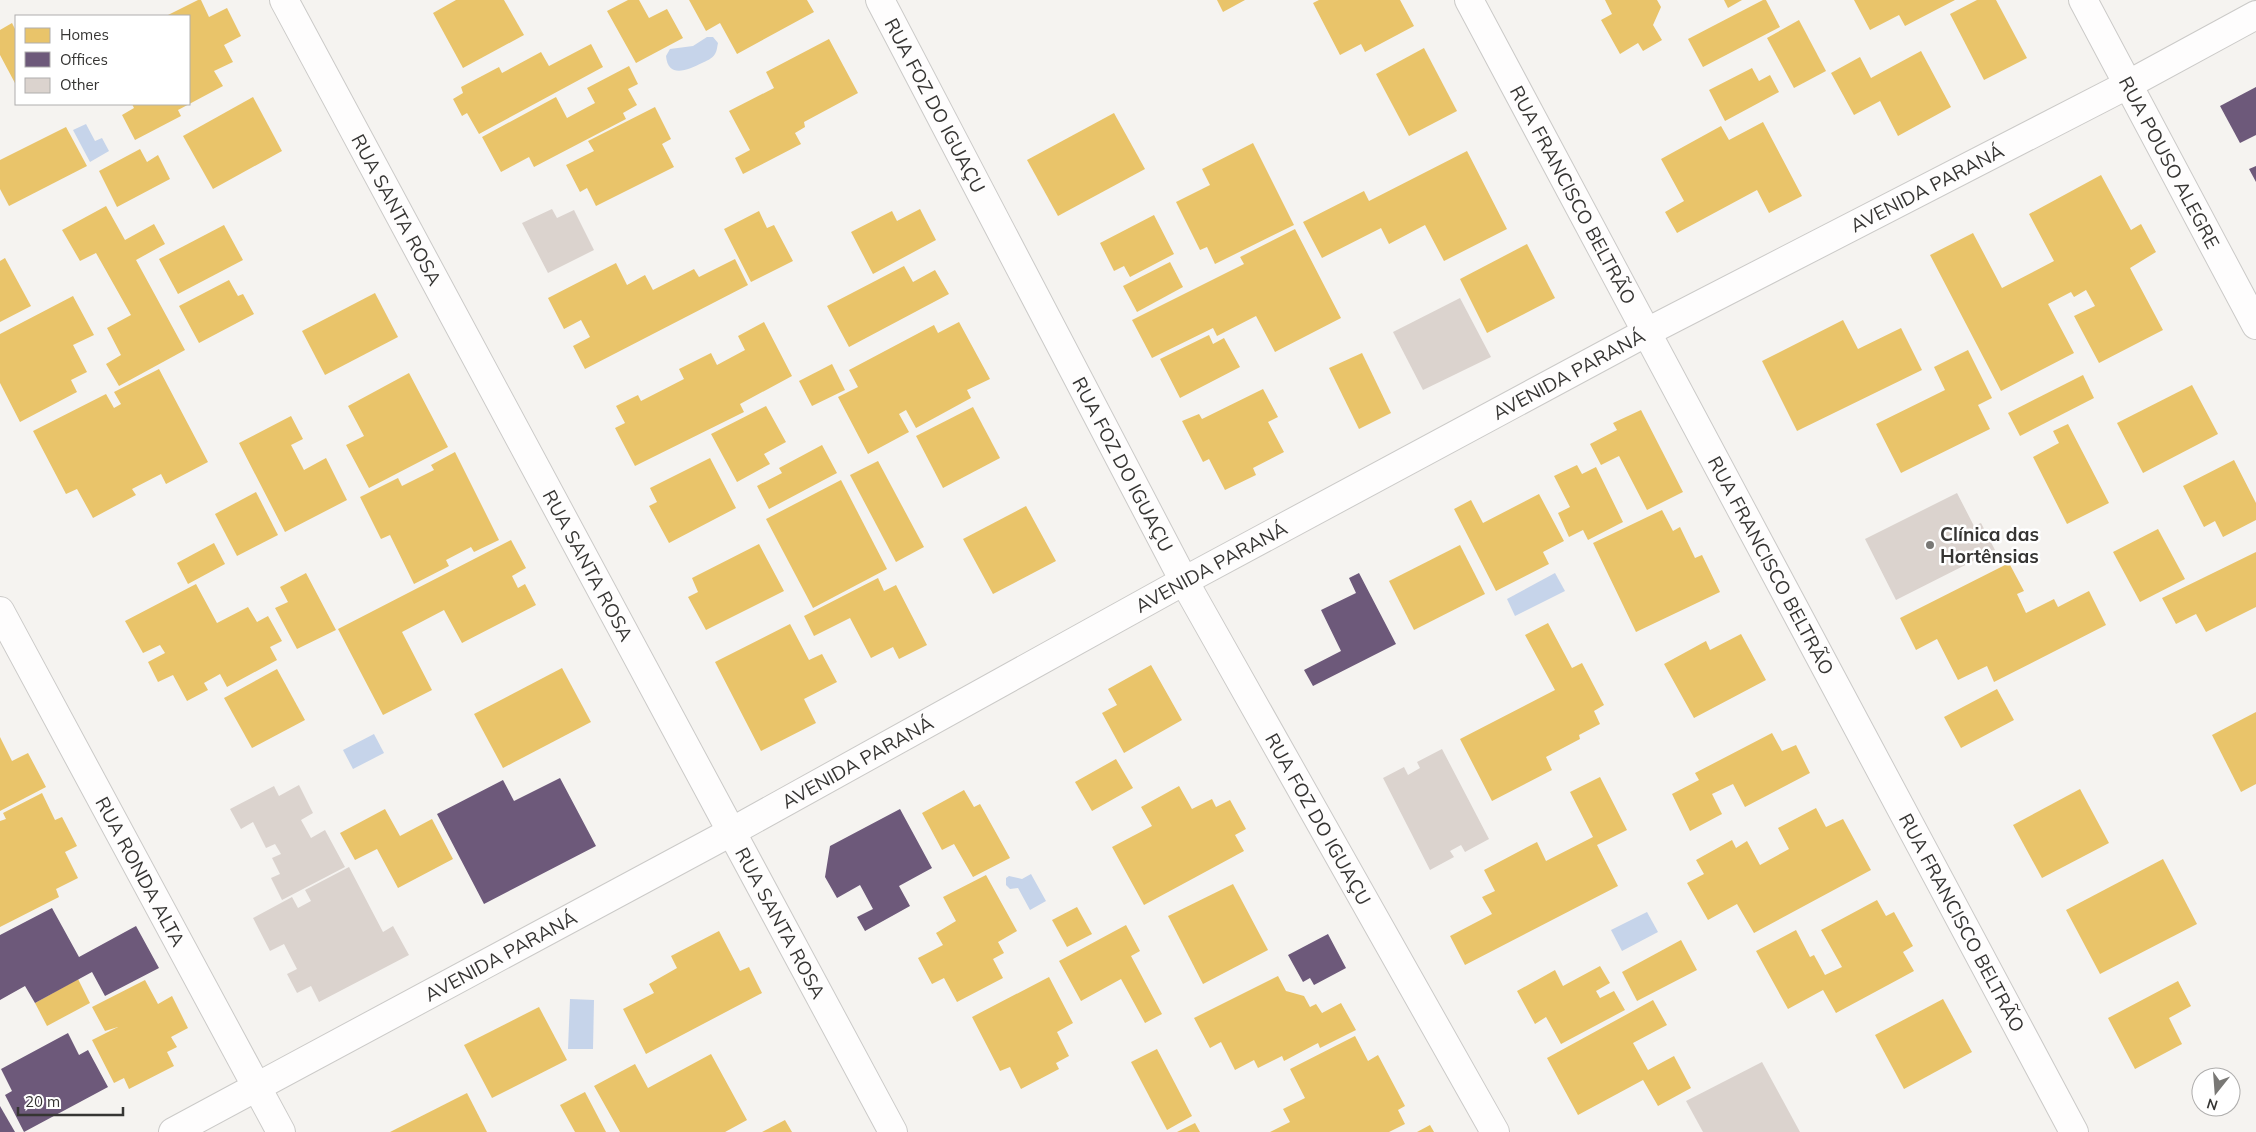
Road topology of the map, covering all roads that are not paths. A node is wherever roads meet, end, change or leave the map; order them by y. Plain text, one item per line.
1 (284, 0) edge
2 (880, 0) edge
3 (1469, 0) edge
4 (2083, 0) edge
5 (2256, 15) edge
6 (2129, 84) junction
7 (2256, 325) edge
8 (1646, 332) junction
9 (1184, 581) junction
10 (0, 611) edge
11 (731, 832) junction
12 (257, 1087) junction
13 (173, 1132) edge
14 (281, 1132) edge
15 (892, 1132) edge
16 (1494, 1132) edge
17 (2074, 1132) edge

1 - 11 street, RUA SANTA ROSA
2 - 9 street, RUA FOZ DO IGUAÇU
3 - 8 street, RUA FRANCISCO BELTRÃO
4 - 6 street, RUA POUSO ALEGRE
5 - 6 street, AVENIDA PARANÁ
6 - 7 street, RUA POUSO ALEGRE
6 - 8 street, AVENIDA PARANÁ
8 - 9 street, AVENIDA PARANÁ
8 - 17 street, RUA FRANCISCO BELTRÃO
9 - 11 street, AVENIDA PARANÁ
9 - 16 street, RUA FOZ DO IGUAÇU
10 - 12 street, RUA RONDA ALTA
11 - 12 street, AVENIDA PARANÁ
11 - 15 street, RUA SANTA ROSA
12 - 13 street, AVENIDA PARANÁ
12 - 14 street, RUA RONDA ALTA

